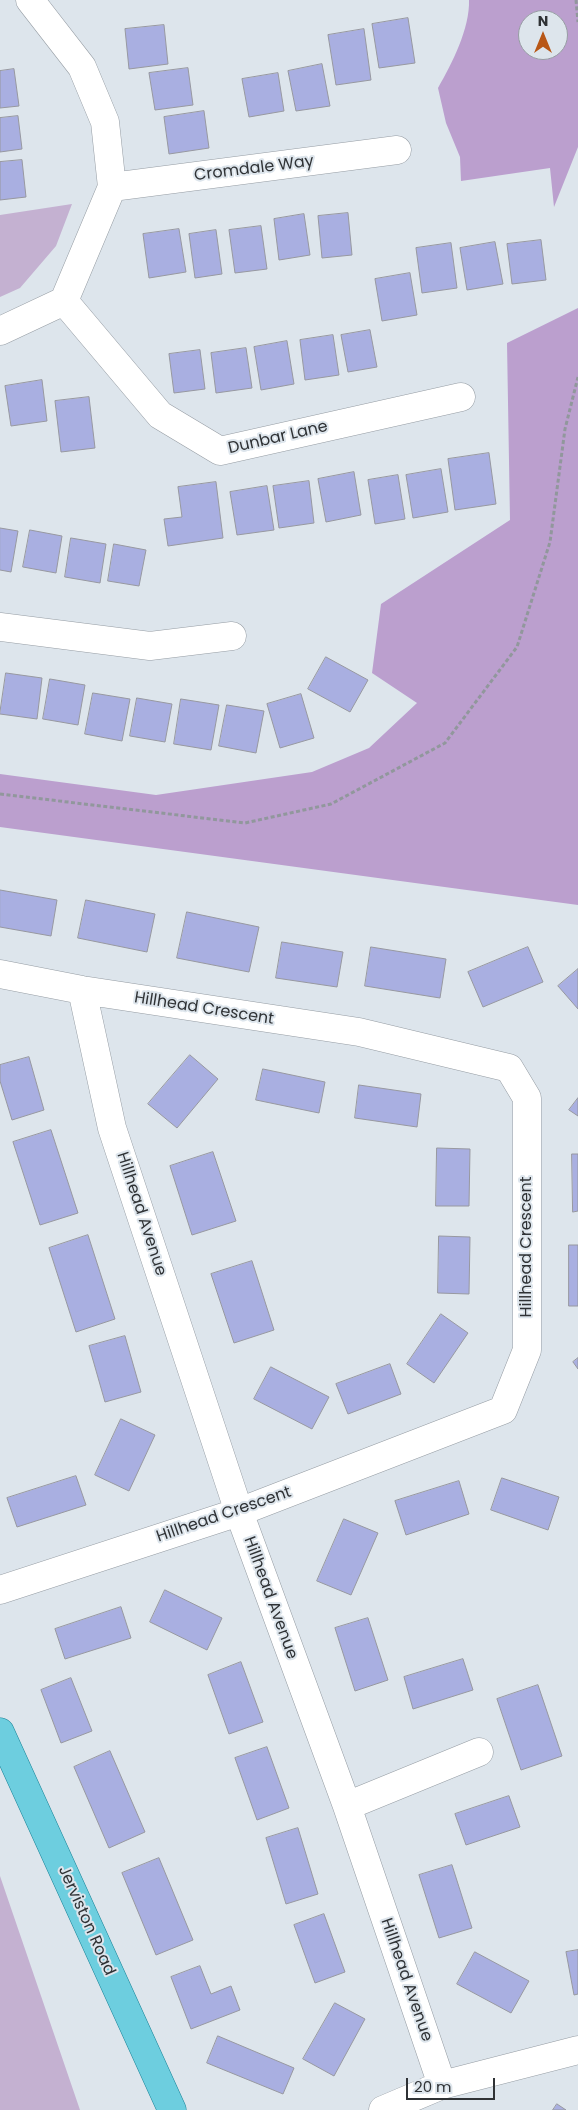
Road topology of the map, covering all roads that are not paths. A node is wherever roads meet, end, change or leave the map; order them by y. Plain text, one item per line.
1 (30, 0) edge
2 (397, 150) dead end
3 (112, 187) junction
4 (64, 301) junction
5 (0, 331) edge
6 (461, 397) dead end
7 (0, 627) edge
8 (232, 636) dead end
9 (0, 974) edge
10 (82, 990) junction
11 (238, 1512) junction
12 (0, 1590) edge
13 (0, 1732) edge
14 (479, 1752) dead end
15 (347, 1806) junction
16 (578, 2050) edge
17 (442, 2086) junction
18 (172, 2110) edge
19 (383, 2110) edge

1 - 3 street
2 - 3 street, Cromdale Way
3 - 4 street
4 - 5 street
4 - 6 street, Dunbar Lane
7 - 8 street
9 - 10 street, Hillhead Crescent
10 - 11 street, Hillhead Avenue
10 - 11 street, Hillhead Crescent
11 - 12 street, Hillhead Crescent
11 - 15 street, Hillhead Avenue
13 - 18 main road, Jerviston Road
14 - 15 street
15 - 17 street, Hillhead Avenue
16 - 17 street
17 - 19 street

